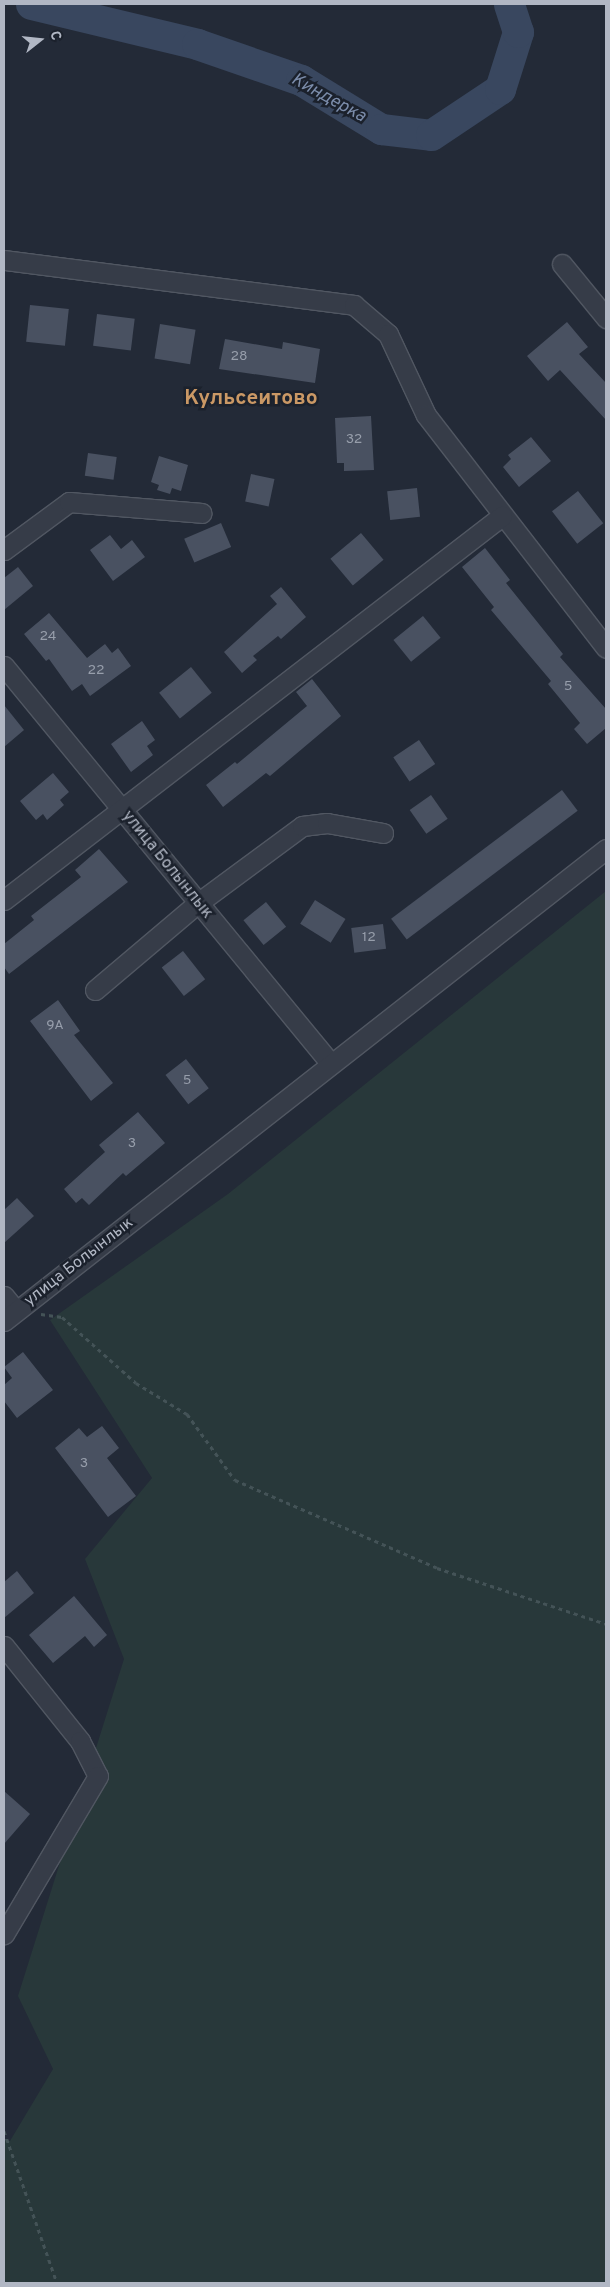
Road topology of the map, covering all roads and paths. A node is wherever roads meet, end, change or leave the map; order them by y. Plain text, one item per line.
1 (4, 260) edge
2 (562, 264) dead end
3 (606, 318) edge
4 (202, 513) dead end
5 (502, 516) junction
6 (4, 550) edge
7 (606, 648) edge
8 (4, 666) edge
9 (121, 810) junction
10 (383, 833) dead end
11 (606, 849) edge
12 (4, 900) edge
13 (198, 903) junction
14 (96, 990) dead end
15 (331, 1064) junction
16 (4, 1296) edge
17 (10, 1316) edge
18 (606, 1624) edge
19 (4, 1646) edge
20 (4, 1934) edge
21 (4, 2132) edge
22 (57, 2283) edge

1 - 5 street
2 - 3 street
4 - 6 street
5 - 7 street
5 - 9 street
8 - 9 street, улица Болынлык
9 - 12 street
9 - 13 street, улица Болынлык
10 - 13 street
11 - 15 street, улица Болынлык
13 - 14 street
13 - 15 street, улица Болынлык
15 - 17 street, улица Болынлык
16 - 17 street
17 - 18 path
19 - 20 street
21 - 22 path

